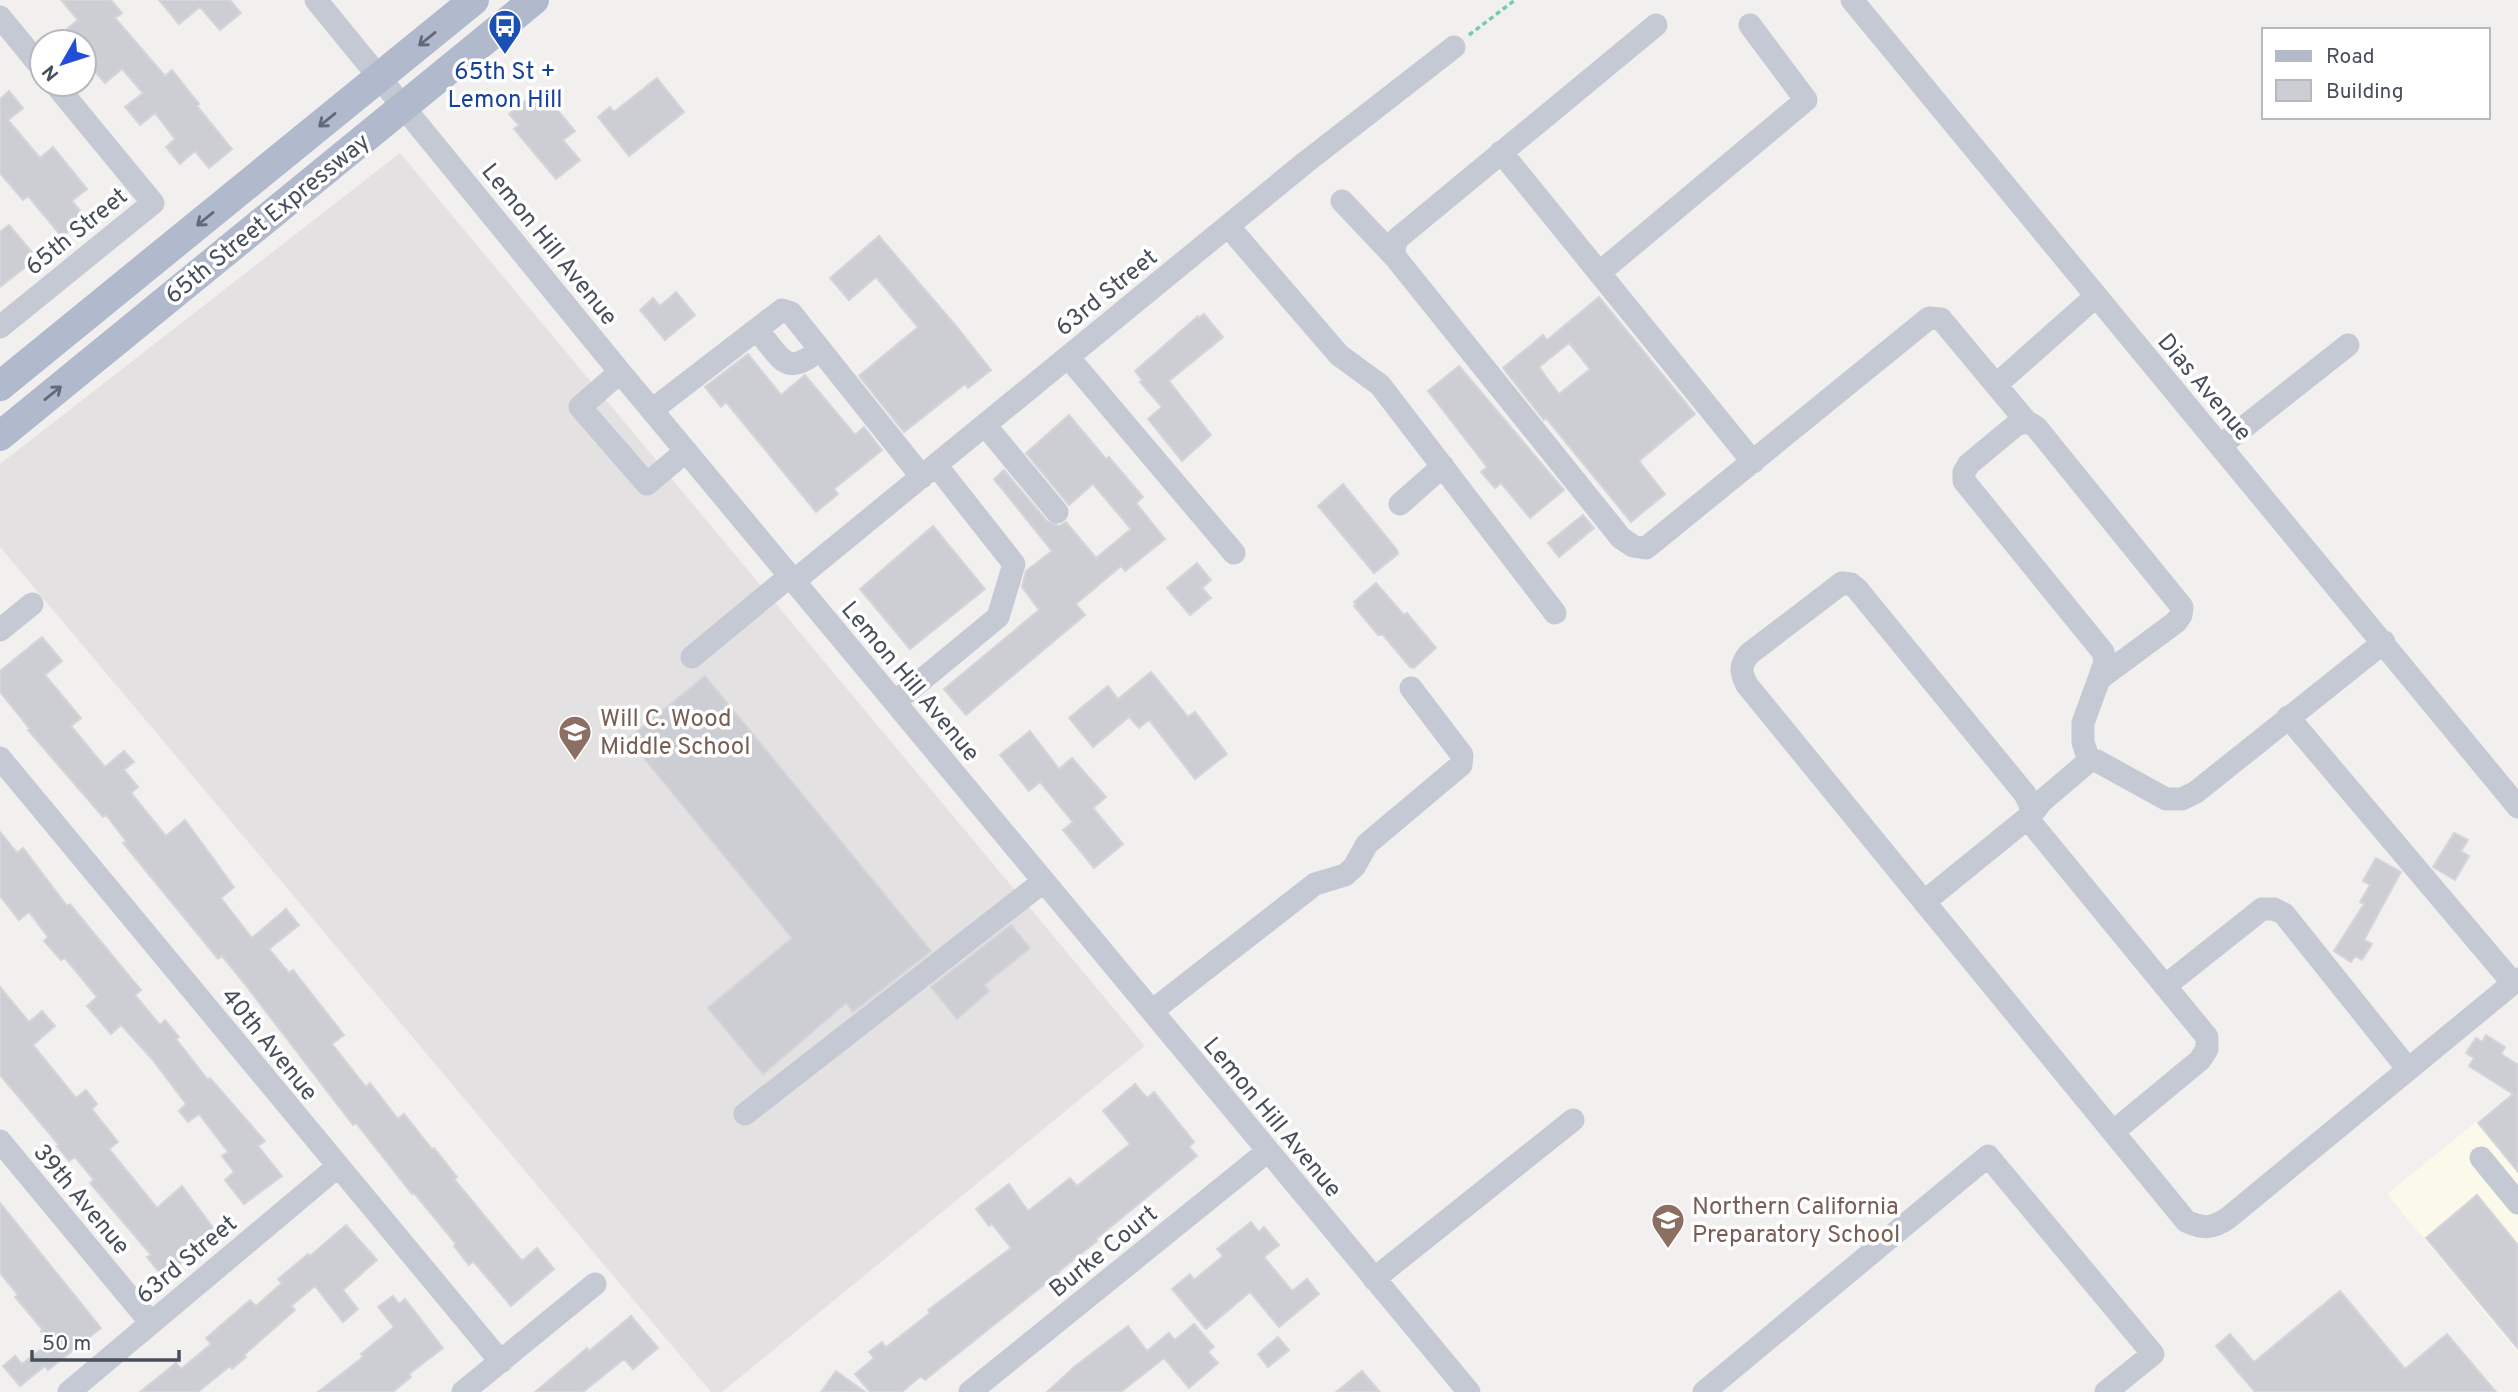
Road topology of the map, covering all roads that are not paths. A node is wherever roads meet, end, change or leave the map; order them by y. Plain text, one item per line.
1 (316, 0) edge
2 (474, 0) edge
3 (534, 0) edge
4 (1852, 0) edge
5 (0, 17) edge
6 (1656, 24) dead end
7 (1750, 25) dead end
8 (1454, 47) road end
9 (28, 51) edge
10 (380, 77) junction
11 (67, 98) edge
12 (403, 107) junction
13 (1501, 152) junction
14 (1342, 201) dead end
15 (1228, 226) junction
16 (1395, 257) junction
17 (1599, 274) junction
18 (2095, 297) junction
19 (0, 327) edge
20 (757, 330) junction
21 (2348, 345) dead end
22 (820, 349) junction
23 (1068, 357) junction
24 (620, 372) junction
25 (1996, 385) junction
26 (0, 386) edge
27 (652, 410) junction
28 (2026, 421) junction
29 (985, 425) junction
30 (0, 436) edge
31 (2220, 446) junction
32 (686, 451) junction
33 (1753, 461) junction
34 (1443, 466) junction
35 (929, 471) junction
36 (1400, 504) dead end
37 (1057, 512) dead end
38 (1234, 553) dead end
39 (792, 579) junction
40 (32, 604) dead end
41 (1555, 613) dead end
42 (0, 630) edge
43 (2384, 642) junction
44 (692, 657) dead end
45 (2099, 679) junction
46 (1411, 688) dead end
47 (895, 702) junction
48 (2288, 717) junction
49 (0, 758) edge
50 (2089, 761) junction
51 (2518, 807) edge
52 (2031, 815) junction
53 (1044, 881) junction
54 (1924, 902) junction
55 (2516, 981) edge
56 (2165, 986) junction
57 (1152, 1011) junction
58 (2408, 1069) junction
59 (745, 1114) dead end
60 (1573, 1120) dead end
61 (2113, 1132) junction
62 (0, 1141) edge
63 (1268, 1151) junction
64 (2481, 1158) dead end
65 (337, 1167) junction
66 (2518, 1203) edge
67 (1374, 1279) junction
68 (595, 1284) dead end
69 (151, 1323) junction
70 (500, 1362) junction
71 (69, 1392) edge
72 (463, 1392) edge
73 (970, 1392) edge
74 (1469, 1392) edge
75 (1704, 1392) edge
76 (2106, 1392) edge

1 - 10 street, Lemon Hill Avenue
2 -> 10 main road, 65th Street Expressway
3 - 12 main road, 65th Street Expressway
4 - 18 street, Dias Avenue
5 - 9 street
6 - 13 street
7 - 17 street
8 - 15 street, 63rd Street
10 - 12 street, Lemon Hill Avenue
10 -> 26 main road, 65th Street Expressway
11 - 19 street, 65th Street
12 - 24 street, Lemon Hill Avenue
30 -> 12 main road, 65th Street Expressway
13 - 16 street
13 - 17 street
14 - 16 street
15 - 23 street, 63rd Street
15 - 34 street
16 - 33 street
17 - 33 street
18 - 25 street
18 - 31 street, Dias Avenue
20 - 22 street
20 - 22 street
20 - 27 street
21 - 31 street
22 - 35 street
23 - 29 street, 63rd Street
23 - 38 street
24 - 27 street, Lemon Hill Avenue
24 - 32 street
25 - 28 street
25 - 33 street
27 - 32 street, Lemon Hill Avenue
28 - 45 street
28 - 45 street
29 - 35 street, 63rd Street
29 - 37 street
31 - 43 street, Dias Avenue
32 - 39 street, Lemon Hill Avenue
34 - 36 street
34 - 41 street
35 - 39 street, 63rd Street
35 - 47 street
39 - 44 street, 63rd Street
39 - 47 street, Lemon Hill Avenue
40 - 42 street
43 - 48 street
43 - 51 street, Dias Avenue
45 - 50 street
46 - 57 street
47 - 53 street, Lemon Hill Avenue
48 - 50 street
48 - 55 street
49 - 65 street, 40th Avenue
50 - 52 street
52 - 54 street
52 - 54 street
52 - 56 street
53 - 57 street, Lemon Hill Avenue
53 - 59 street
54 - 61 street
55 - 58 street
56 - 58 street
56 - 61 street
57 - 63 street, Lemon Hill Avenue
58 - 61 street
60 - 67 street
62 - 69 street, 39th Avenue
63 - 67 street, Lemon Hill Avenue
63 - 73 street, Burke Court
64 - 66 street
65 - 69 street, 63rd Street
65 - 70 street, 40th Avenue
67 - 74 street, Lemon Hill Avenue
68 - 70 street
69 - 71 street, 63rd Street
70 - 72 street
75 - 76 street

